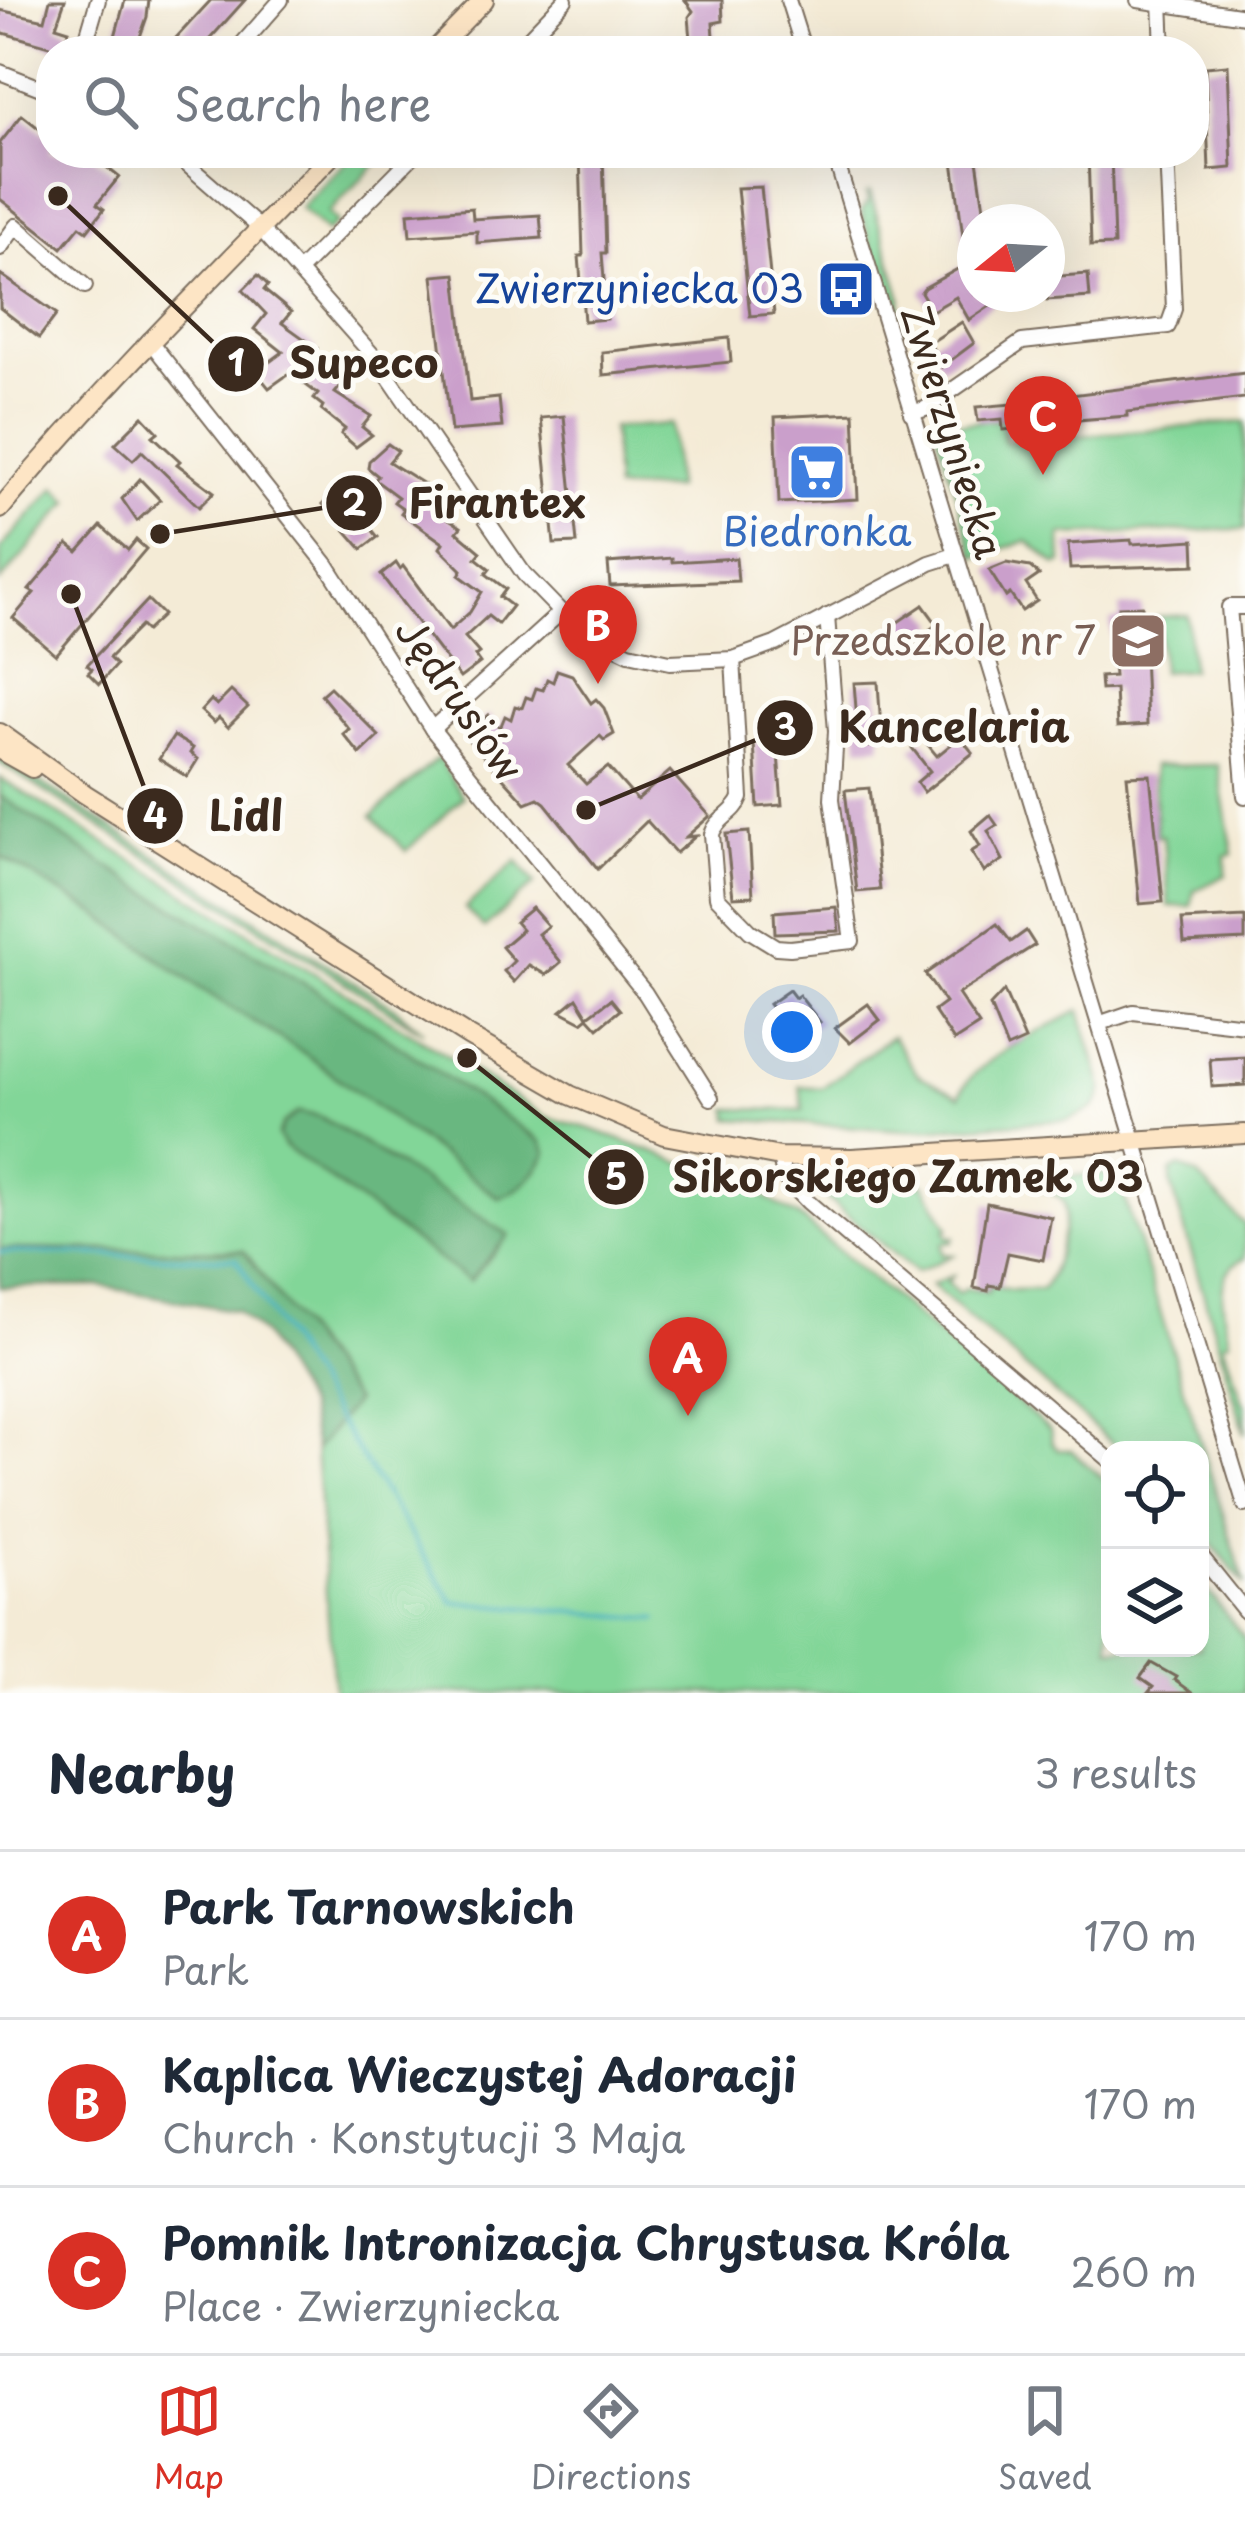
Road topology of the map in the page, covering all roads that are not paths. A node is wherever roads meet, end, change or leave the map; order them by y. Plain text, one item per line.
1 (98, 0) edge
2 (281, 0) edge
3 (565, 0) edge
4 (788, 0) edge
5 (1138, 0) edge
6 (478, 2) edge
7 (1161, 2) edge
8 (1245, 16) edge
9 (87, 36) edge
10 (249, 36) edge
11 (447, 36) edge
12 (530, 36) edge
13 (799, 36) edge
14 (1162, 36) edge
15 (0, 73) edge
16 (36, 86) edge
17 (191, 168) edge
18 (319, 168) edge
19 (401, 168) edge
20 (839, 168) edge
21 (1168, 168) edge
22 (260, 228) junction
23 (0, 248) edge
24 (299, 271) junction
25 (85, 286) dead end
26 (149, 340) junction
27 (911, 413) junction
28 (42, 458) junction
29 (0, 495) edge
30 (0, 509) edge
31 (956, 555) junction
32 (1245, 607) edge
33 (561, 612) junction
34 (827, 616) junction
35 (733, 659) junction
36 (432, 729) junction
37 (0, 733) edge
38 (0, 750) edge
39 (85, 794) junction
40 (1245, 796) edge
41 (1100, 1023) junction
42 (1245, 1025) edge
43 (711, 1098) dead end
44 (1245, 1134) edge
45 (1135, 1142) junction
46 (780, 1157) junction
47 (1101, 1452) edge
48 (1245, 1504) edge
49 (1209, 1566) edge
50 (1245, 1611) edge

1 - 9 street
2 - 10 street
3 - 12 street
4 - 13 street
5 - 7 street
6 - 11 street
7 - 8 street
7 - 14 street
15 - 16 street
17 - 22 street
18 - 22 street
19 - 24 street
20 - 27 street, Zwierzyniecka
21 - 27 street
22 - 24 street
22 - 26 street
23 - 25 street
24 - 33 street
26 - 28 street
26 - 36 street, Jędrusiów
27 - 31 street, Zwierzyniecka
28 - 29 street
28 - 30 street
31 - 34 street
31 - 41 street, Zwierzyniecka
32 - 40 street
33 - 35 street
33 - 36 street
34 - 35 street
34 - 35 street
36 - 43 street, Jędrusiów
37 - 39 street
38 - 39 street
39 - 46 street
41 - 42 street
41 - 45 street, Zwierzyniecka
44 - 45 street
45 - 46 street
45 - 48 street, Zwierzyniecka
46 - 47 street
49 - 50 street

